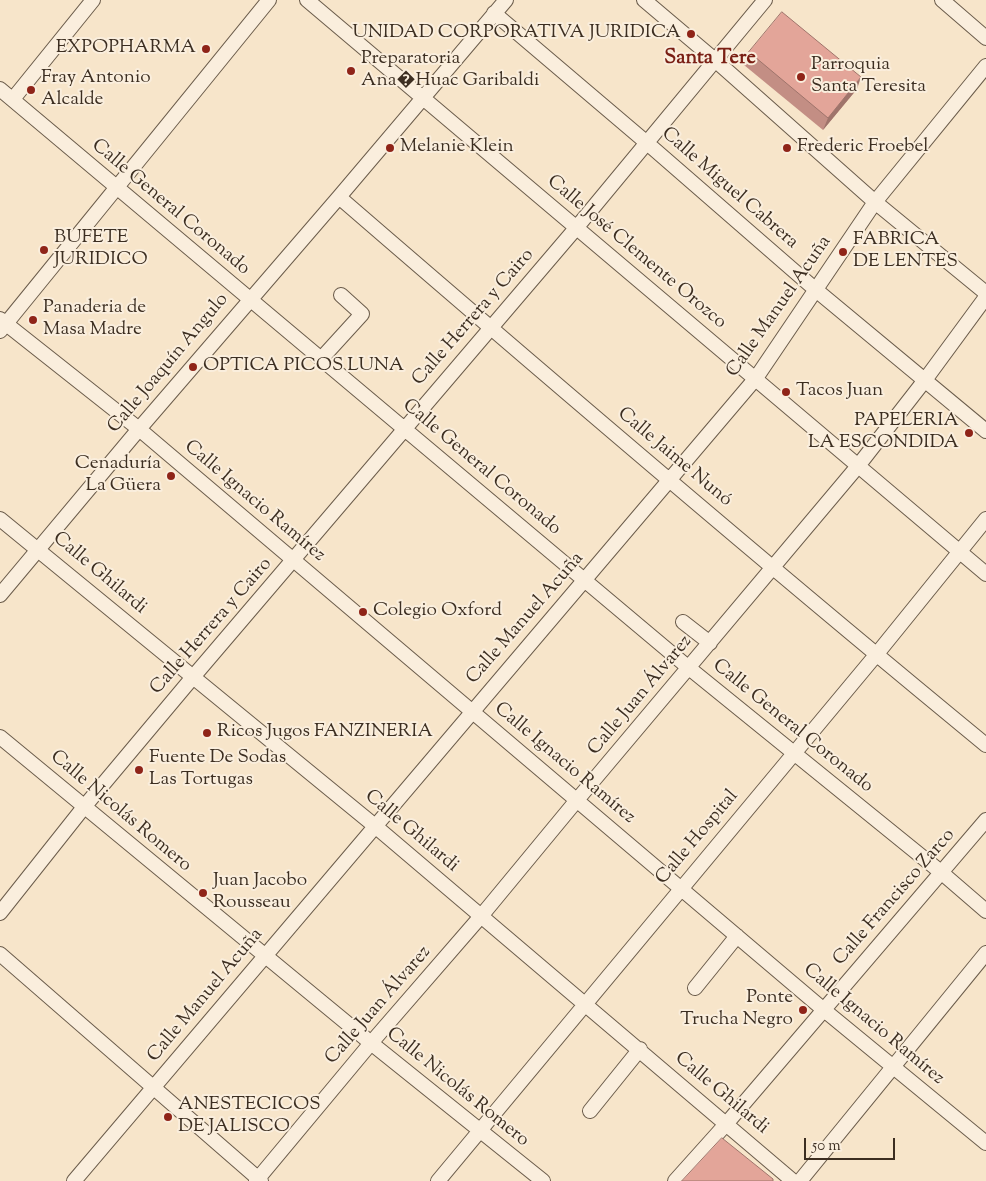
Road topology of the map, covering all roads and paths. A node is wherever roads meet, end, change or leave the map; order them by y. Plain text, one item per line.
1 (93, 0) edge
2 (269, 0) edge
3 (307, 0) edge
4 (506, 0) edge
5 (644, 0) edge
6 (765, 0) edge
7 (942, 0) edge
8 (494, 14) junction
9 (986, 38) edge
10 (715, 60) junction
11 (986, 66) edge
12 (0, 89) edge
13 (423, 98) junction
14 (13, 99) junction
15 (647, 143) junction
16 (117, 187) junction
17 (339, 197) junction
18 (875, 202) junction
19 (577, 227) junction
20 (816, 290) junction
21 (341, 294) dead end
22 (986, 295) edge
23 (250, 299) junction
24 (2, 325) edge
25 (490, 328) junction
26 (321, 359) junction
27 (756, 378) junction
28 (925, 380) junction
29 (139, 429) junction
30 (404, 429) junction
31 (986, 431) edge
32 (858, 466) junction
33 (670, 480) junction
34 (0, 519) edge
35 (986, 519) edge
36 (39, 549) junction
37 (960, 552) junction
38 (294, 560) junction
39 (774, 568) junction
40 (986, 574) edge
41 (585, 580) junction
42 (0, 595) edge
43 (683, 622) dead end
44 (710, 643) junction
45 (876, 655) junction
46 (690, 668) junction
47 (193, 677) junction
48 (473, 711) junction
49 (0, 737) edge
50 (986, 746) edge
51 (793, 754) junction
52 (577, 800) junction
53 (84, 808) junction
54 (986, 820) edge
55 (375, 826) junction
56 (942, 872) junction
57 (681, 888) junction
58 (986, 911) edge
59 (0, 913) edge
60 (482, 916) junction
61 (737, 936) junction
62 (986, 953) edge
63 (0, 954) edge
64 (265, 956) junction
65 (695, 988) dead end
66 (586, 1004) junction
67 (824, 1010) junction
68 (371, 1043) junction
69 (640, 1049) junction
70 (894, 1067) junction
71 (154, 1087) junction
72 (590, 1111) dead end
73 (727, 1123) junction
74 (480, 1130) junction
75 (986, 1144) edge
76 (258, 1180) edge
77 (74, 1181) edge
78 (438, 1181) edge
79 (543, 1181) edge
80 (675, 1181) edge
81 (793, 1181) edge
82 (800, 1181) edge

1 - 14 street
2 - 16 street
3 - 13 street, Calle José Clemente Orozco
4 - 8 street, Calle Joaquín Angulo
5 - 10 street
6 - 10 street, Calle Herrera y Cairo
7 - 9 street
8 - 13 street, Calle Joaquín Angulo
8 - 15 street, Calle Miguel Cabrera
10 - 15 street, Calle Herrera y Cairo
10 - 18 street
11 - 18 street, Calle Manuel Acuña
12 - 14 street, Calle General Coronado
13 - 17 street, Calle Joaquín Angulo
13 - 19 street, Calle José Clemente Orozco
14 - 16 street, Calle General Coronado
15 - 19 street, Calle Herrera y Cairo
15 - 20 street, Calle Miguel Cabrera
16 - 23 street, Calle General Coronado
16 - 24 street
17 - 23 street, Calle Joaquín Angulo
17 - 25 street, Calle Jaime Nunó
18 - 20 street, Calle Manuel Acuña
18 - 22 street
19 - 25 street, Calle Herrera y Cairo
19 - 27 street, Calle José Clemente Orozco
20 - 27 street, Calle Manuel Acuña
20 - 28 street, Calle Miguel Cabrera
21 - 26 street
22 - 28 street, Calle Juan Álvarez
23 - 26 street, Calle General Coronado
23 - 29 street, Calle Joaquín Angulo
24 - 29 street, Calle Ignacio Ramírez
25 - 30 street, Calle Herrera y Cairo
25 - 33 street, Calle Jaime Nunó
26 - 30 street, Calle General Coronado
27 - 32 street, Calle José Clemente Orozco
27 - 33 street, Calle Manuel Acuña
28 - 31 street, Calle Miguel Cabrera
28 - 32 street, Calle Juan Álvarez
29 - 36 street, Calle Joaquín Angulo
29 - 38 street, Calle Ignacio Ramírez
30 - 38 street, Calle Herrera y Cairo
30 - 41 street, Calle General Coronado
32 - 37 street, Calle José Clemente Orozco
32 - 39 street, Calle Juan Álvarez
33 - 39 street, Calle Jaime Nunó
33 - 41 street, Calle Manuel Acuña
34 - 36 street, Calle Ghilardi
35 - 37 street, Calle Hospital
36 - 42 street, Calle Joaquín Angulo
36 - 47 street, Calle Ghilardi
37 - 40 street, Calle José Clemente Orozco
37 - 45 street, Calle Hospital
38 - 47 street, Calle Herrera y Cairo
38 - 48 street, Calle Ignacio Ramírez
39 - 44 street, Calle Juan Álvarez
39 - 45 street, Calle Jaime Nunó
41 - 46 street, Calle General Coronado
41 - 48 street, Calle Manuel Acuña
43 - 44 street
44 - 46 street, Calle Juan Álvarez
45 - 50 street, Calle Jaime Nunó
45 - 51 street, Calle Hospital
46 - 51 street, Calle General Coronado
46 - 52 street, Calle Juan Álvarez
47 - 53 street, Calle Herrera y Cairo
47 - 55 street, Calle Ghilardi
48 - 52 street, Calle Ignacio Ramírez
48 - 55 street, Calle Manuel Acuña
49 - 53 street, Calle Nicolás Romero
51 - 56 street, Calle General Coronado
51 - 57 street, Calle Hospital
52 - 57 street, Calle Ignacio Ramírez
52 - 60 street, Calle Juan Álvarez
53 - 59 street, Calle Herrera y Cairo
53 - 64 street, Calle Nicolás Romero
54 - 56 street, Calle Francisco Zarco
55 - 60 street, Calle Ghilardi
55 - 64 street, Calle Manuel Acuña
56 - 58 street, Calle General Coronado
56 - 67 street, Calle Francisco Zarco
57 - 61 street, Calle Ignacio Ramírez
57 - 66 street, Calle Hospital
60 - 66 street, Calle Ghilardi
60 - 68 street, Calle Juan Álvarez
61 - 65 street
61 - 67 street, Calle Ignacio Ramírez
62 - 70 street
63 - 71 street
64 - 68 street, Calle Nicolás Romero
64 - 71 street, Calle Manuel Acuña
66 - 69 street, Calle Ghilardi
66 - 74 street, Calle Hospital
67 - 70 street, Calle Ignacio Ramírez
67 - 73 street, Calle Francisco Zarco
68 - 74 street, Calle Nicolás Romero
68 - 76 street, Calle Juan Álvarez
69 - 72 street
69 - 73 street, Calle Ghilardi
70 - 75 street, Calle Ignacio Ramírez
70 - 82 street
71 - 76 street
71 - 77 street, Calle Manuel Acuña
73 - 80 street, Calle Francisco Zarco
73 - 81 street, Calle Ghilardi
74 - 78 street, Calle Hospital
74 - 79 street, Calle Nicolás Romero

